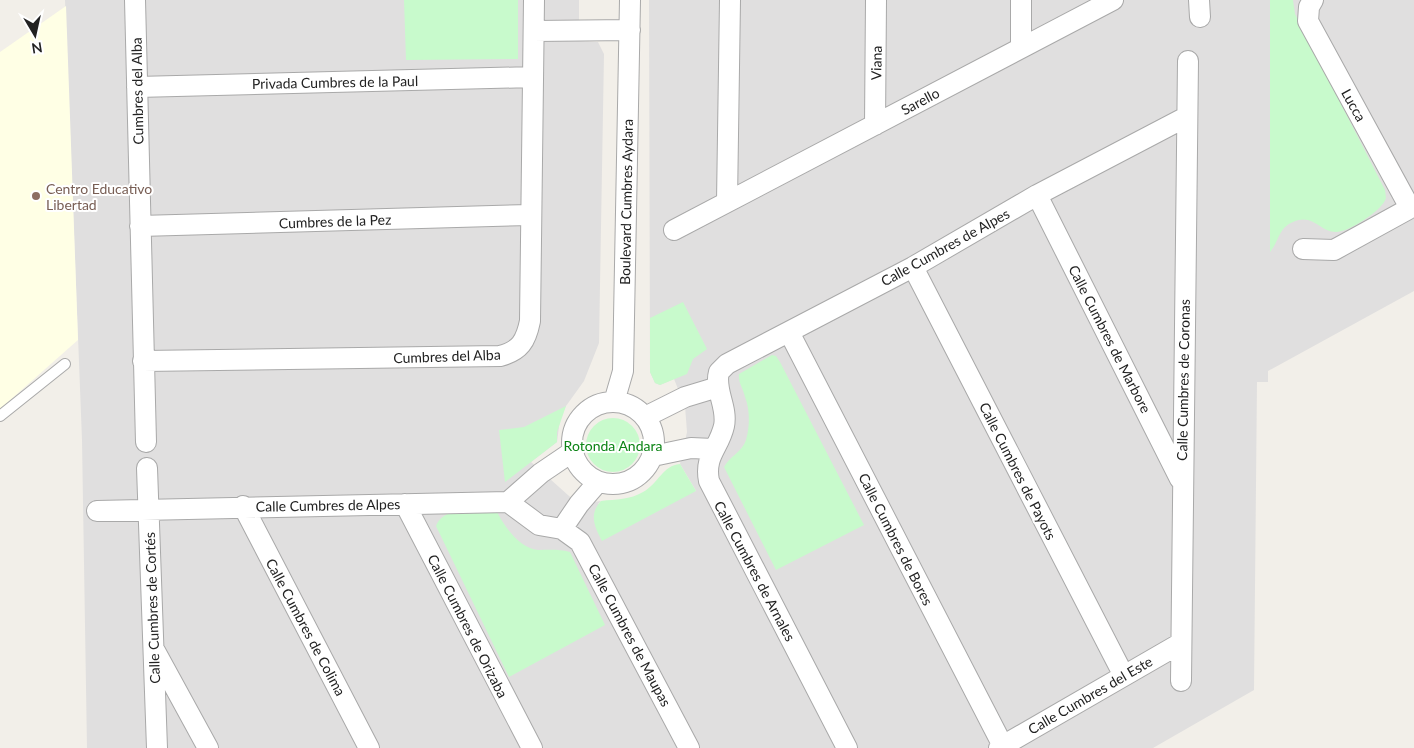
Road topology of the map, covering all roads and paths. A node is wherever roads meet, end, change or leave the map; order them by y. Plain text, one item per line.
1 (135, 0) edge
2 (534, 0) edge
3 (630, 0) edge
4 (730, 0) edge
5 (876, 0) edge
6 (1021, 0) edge
7 (1113, 0) edge
8 (1313, 0) edge
9 (630, 30) junction
10 (534, 31) junction
11 (1021, 47) junction
12 (1188, 61) dead end
13 (533, 77) junction
14 (137, 87) junction
15 (1186, 117) junction
16 (875, 125) junction
17 (1037, 195) junction
18 (727, 202) junction
19 (1412, 207) edge
20 (530, 215) junction
21 (140, 226) junction
22 (674, 230) dead end
23 (1303, 249) dead end
24 (913, 267) junction
25 (789, 332) junction
26 (143, 361) junction
27 (65, 364) dead end
28 (718, 387) junction
29 (614, 402) junction
30 (0, 416) edge
31 (645, 418) junction
32 (146, 442) dead end
33 (713, 449) junction
34 (572, 452) junction
35 (653, 456) junction
36 (147, 468) dead end
37 (598, 482) junction
38 (1182, 482) junction
39 (508, 502) junction
40 (405, 504) junction
41 (243, 506) junction
42 (149, 508) junction
43 (97, 511) dead end
44 (562, 529) junction
45 (1181, 643) junction
46 (153, 648) junction
47 (1124, 676) junction
48 (1181, 681) dead end
49 (1001, 747) edge
50 (157, 748) edge
51 (208, 748) edge
52 (369, 748) edge
53 (532, 748) edge
54 (689, 748) edge
55 (847, 748) edge

1 - 14 street, Cumbres del Alba
2 - 10 street, Cumbres del Alba
3 - 9 street, Boulevard Cumbres Aydara
4 - 18 street
5 - 16 street, Viana
6 - 11 street
7 - 11 street, Sarello
8 - 19 street, Lucca
9 - 10 street
9 - 29 street, Boulevard Cumbres Aydara
10 - 13 street, Cumbres del Alba
11 - 16 street, Sarello
12 - 15 street, Calle Cumbres de Coronas
13 - 14 street, Privada Cumbres de la Paul
13 - 20 street, Cumbres del Alba
14 - 21 street, Cumbres del Alba
15 - 17 street, Calle Cumbres de Alpes
15 - 38 street, Calle Cumbres de Coronas
16 - 18 street, Sarello
17 - 24 street, Calle Cumbres de Alpes
17 - 38 street, Calle Cumbres de Marbore
18 - 22 street, Sarello
19 - 23 street
20 - 21 street, Cumbres de la Pez
20 - 26 street, Cumbres del Alba
21 - 26 street, Cumbres del Alba
24 - 25 street, Calle Cumbres de Alpes
24 - 47 street, Calle Cumbres de Payots
25 - 28 street, Calle Cumbres de Alpes
25 - 49 street, Calle Cumbres de Bores
26 - 32 street, Cumbres del Alba
27 - 30 lane
28 - 31 street
28 - 33 street, Calle Cumbres de Arnales
29 - 31 street
29 - 34 street
31 - 35 street
33 - 35 street
33 - 55 street, Calle Cumbres de Arnales
34 - 37 street
34 - 39 street
35 - 37 street
36 - 42 street, Calle Cumbres de Cortés
37 - 44 street
38 - 45 street, Calle Cumbres de Coronas
39 - 40 street, Calle Cumbres de Alpes
39 - 44 street
40 - 41 street, Calle Cumbres de Alpes
40 - 53 street, Calle Cumbres de Orizaba
41 - 42 street, Calle Cumbres de Alpes
41 - 52 street, Calle Cumbres de Colima
42 - 43 street, Calle Cumbres de Alpes
42 - 46 street, Calle Cumbres de Cortés
44 - 54 street, Calle Cumbres de Maupas
45 - 47 street, Calle Cumbres del Este
45 - 48 street, Calle Cumbres de Coronas
46 - 50 street, Calle Cumbres de Cortés
46 - 51 street
47 - 49 street, Calle Cumbres del Este

